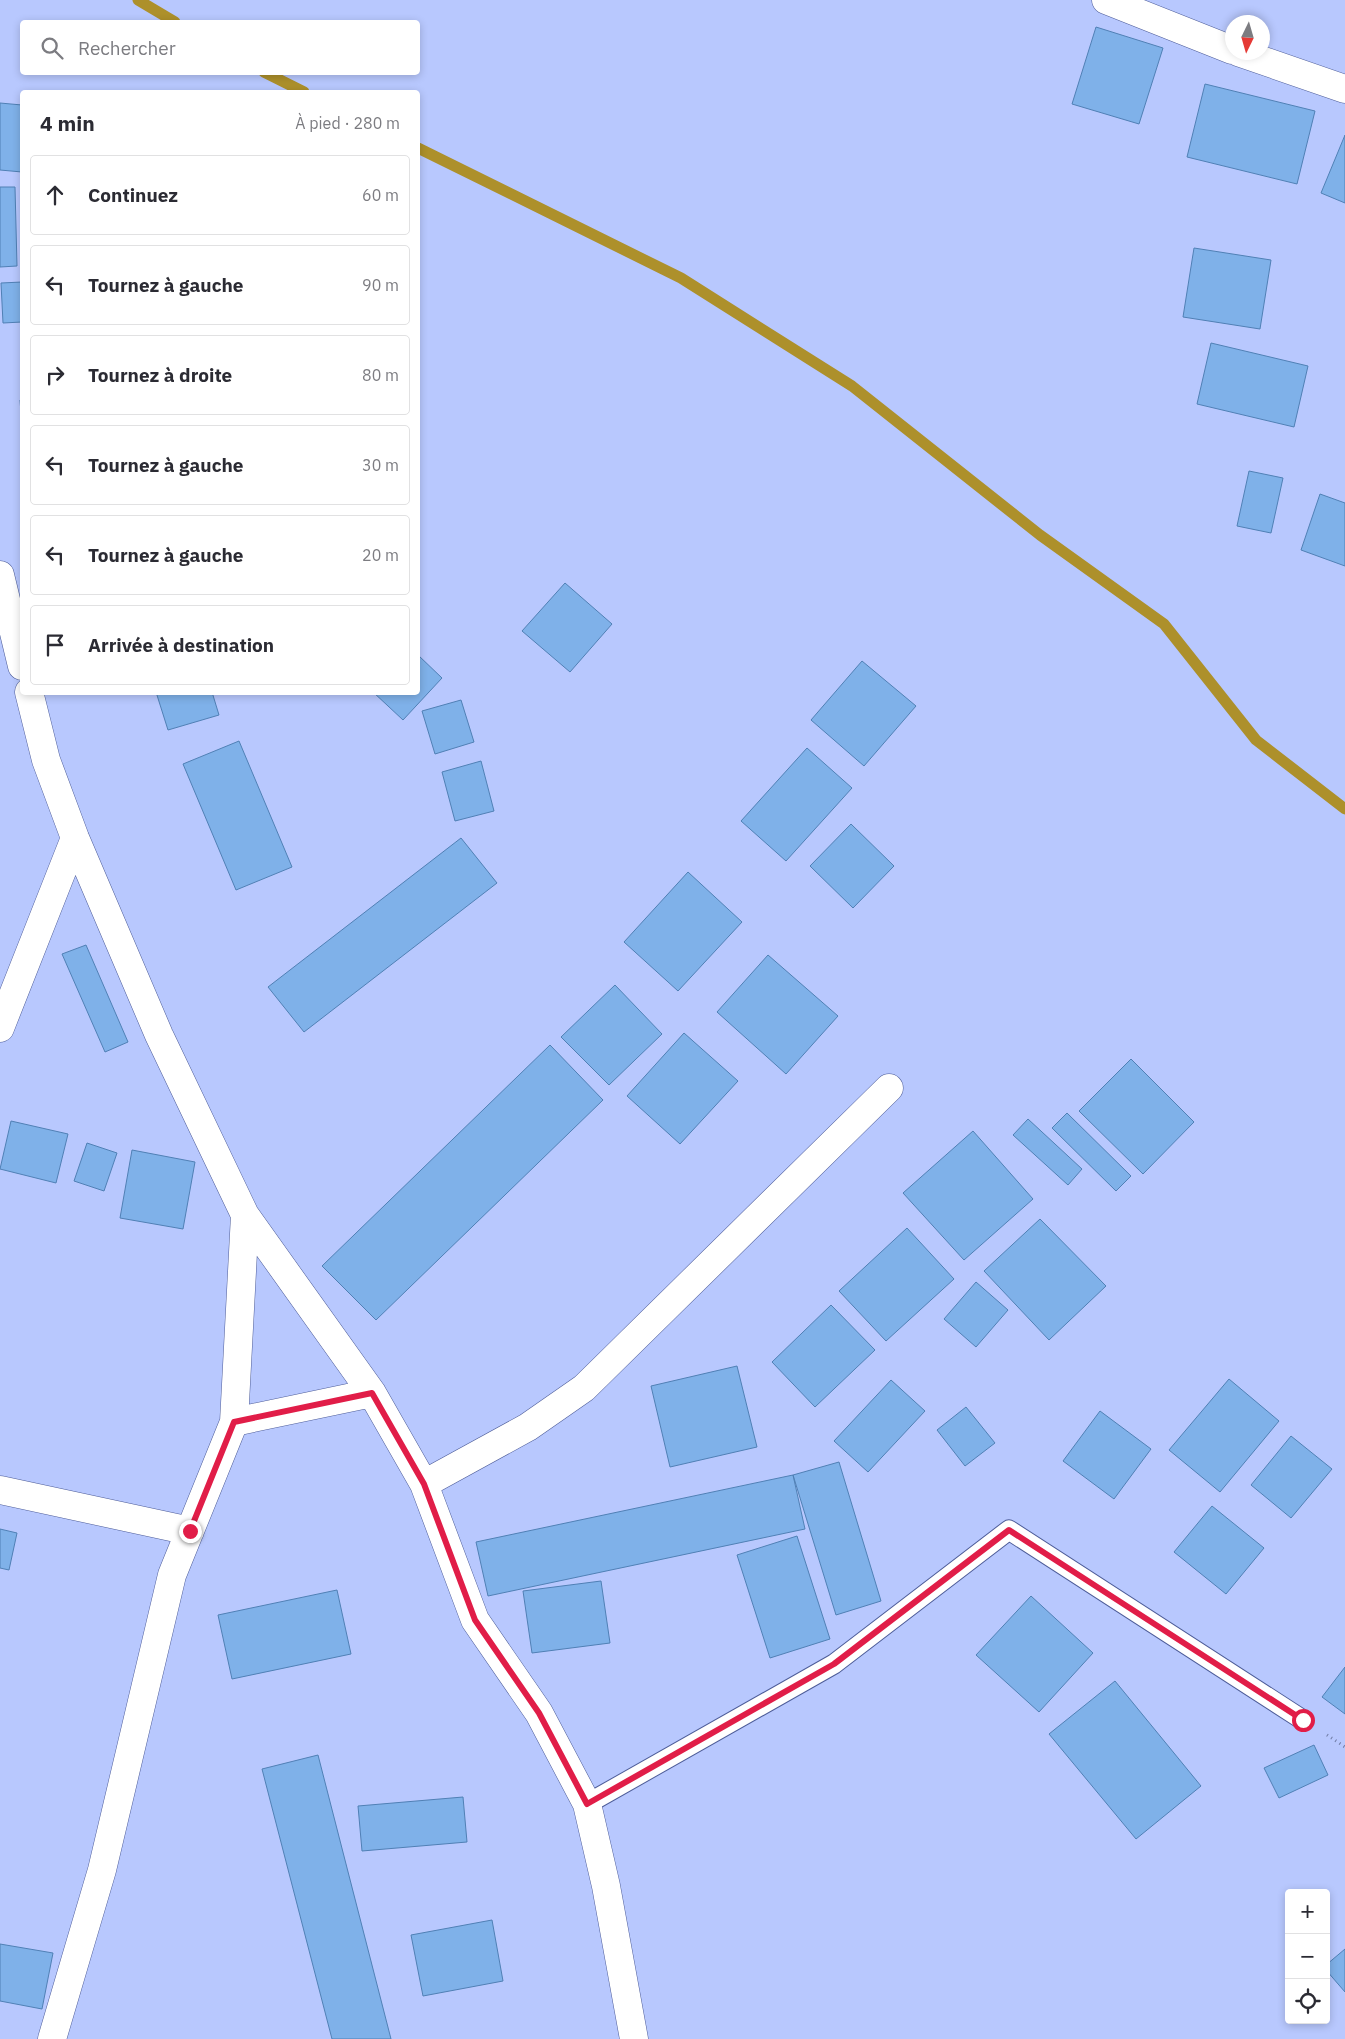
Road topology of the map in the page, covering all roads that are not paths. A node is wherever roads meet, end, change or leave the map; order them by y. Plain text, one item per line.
1 (1106, 0) edge
2 (1225, 47) edge
3 (1261, 60) edge
4 (1345, 89) edge
5 (0, 575) edge
6 (20, 658) edge
7 (30, 695) edge
8 (75, 838) junction
9 (0, 1028) edge
10 (889, 1088) dead end
11 (245, 1215) junction
12 (372, 1393) junction
13 (234, 1422) junction
14 (424, 1484) junction
15 (0, 1490) edge
16 (190, 1531) junction
17 (1303, 1720) dead end
18 (587, 1804) junction
19 (52, 2039) edge
20 (634, 2039) edge

1 - 2 street
3 - 4 street
5 - 6 street
7 - 8 street
8 - 9 street
8 - 11 street
10 - 14 street
11 - 12 street
11 - 13 street
12 - 13 street
12 - 14 street
13 - 16 street
14 - 18 street
15 - 16 street
16 - 19 street
17 - 18 lane
18 - 20 street

